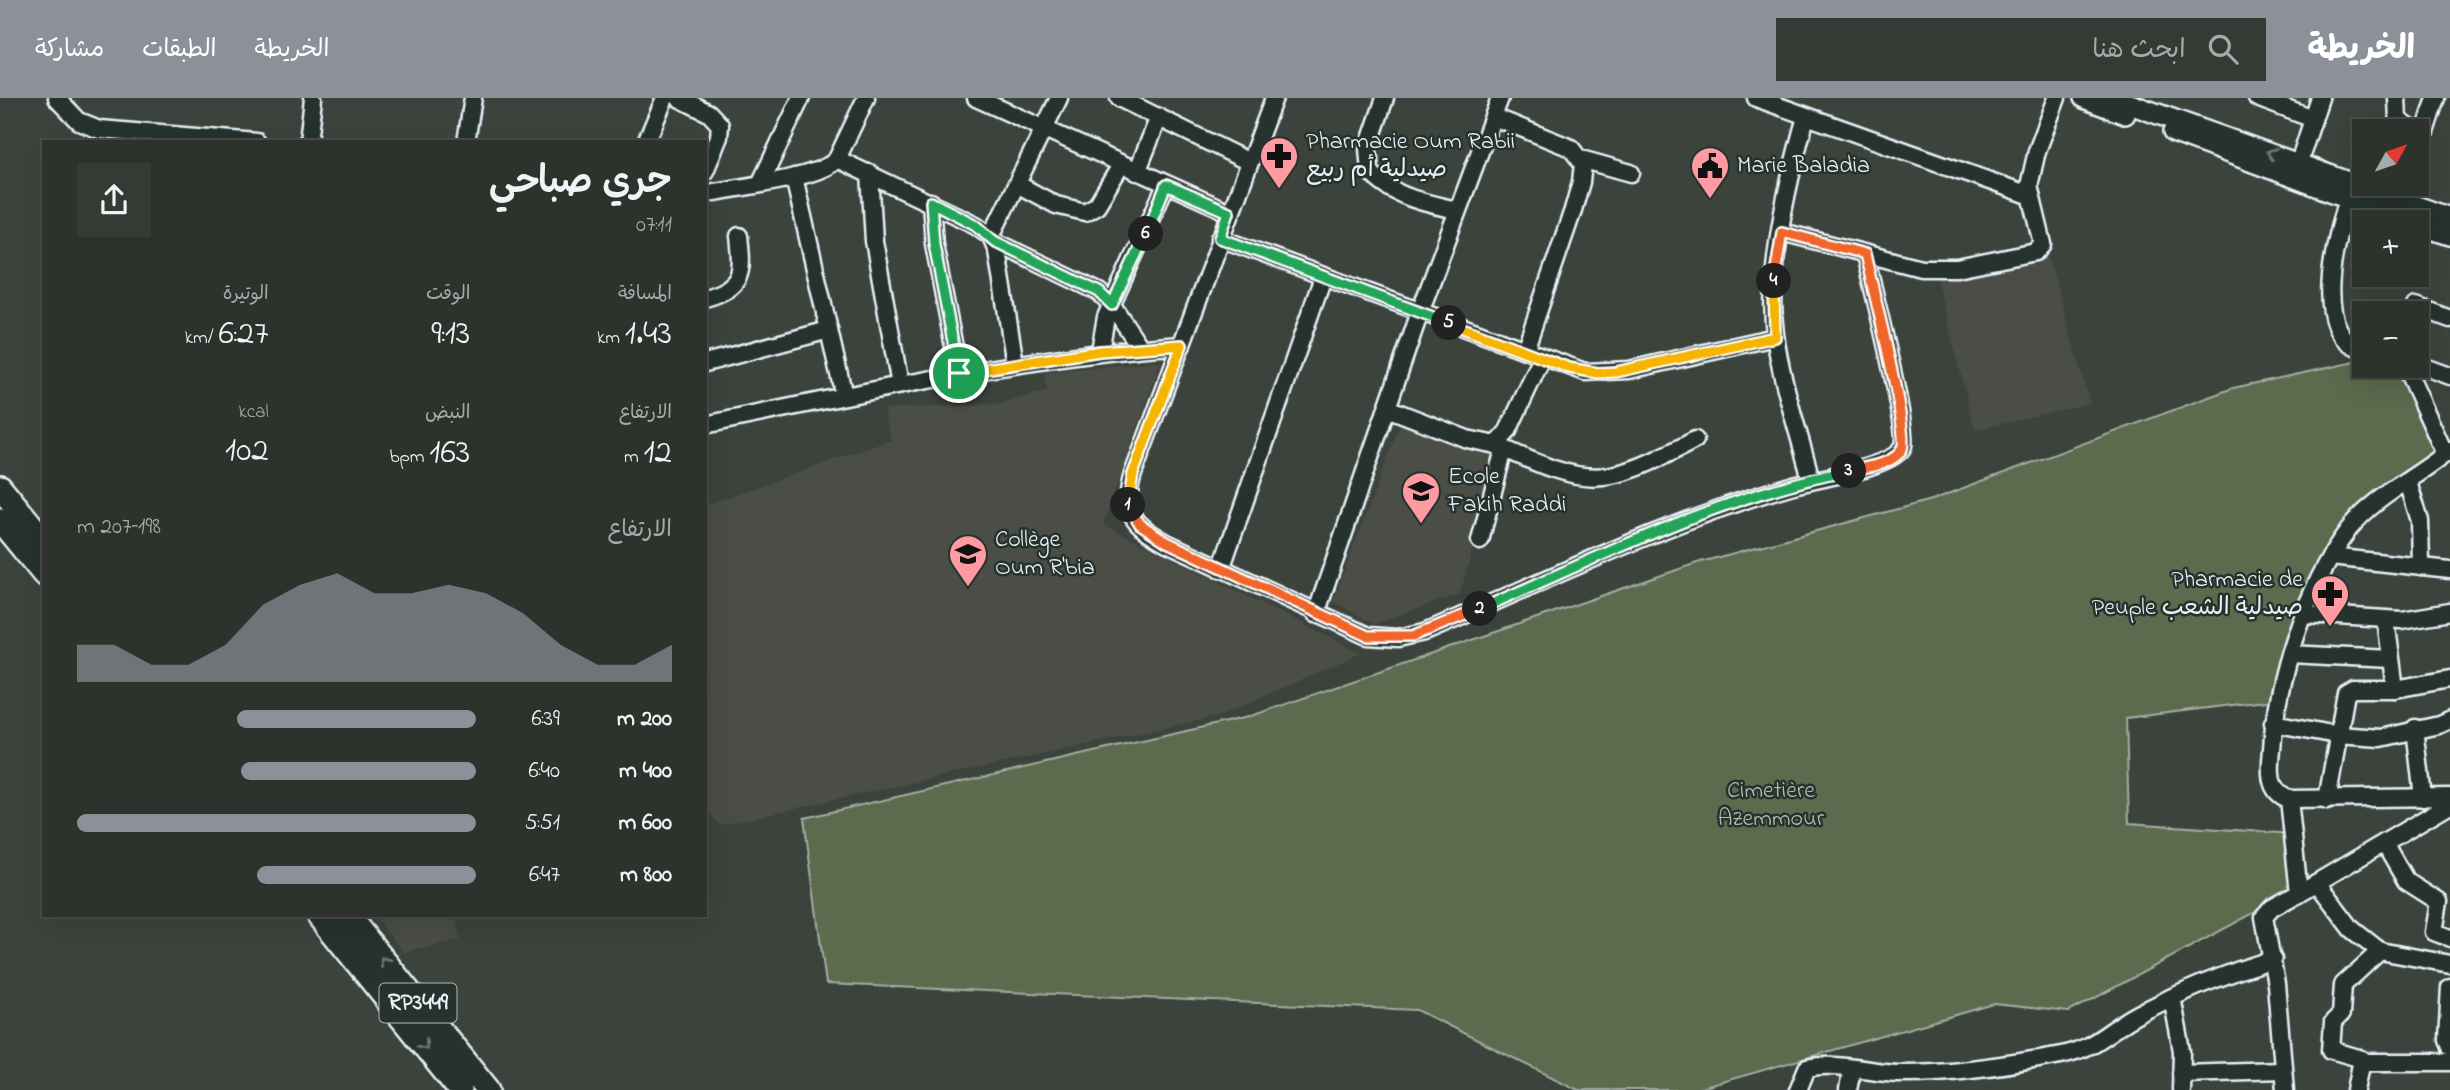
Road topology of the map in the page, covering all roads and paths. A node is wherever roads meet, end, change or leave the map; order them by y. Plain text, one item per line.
1 (57, 98) edge
2 (313, 98) edge
3 (473, 98) edge
4 (666, 98) edge
5 (679, 98) edge
6 (801, 98) edge
7 (866, 98) edge
8 (976, 98) edge
9 (1059, 98) edge
10 (1274, 98) edge
11 (1385, 98) edge
12 (1500, 98) edge
13 (1756, 98) edge
14 (2057, 98) edge
15 (2085, 98) edge
16 (2113, 98) edge
17 (2257, 98) edge
18 (2320, 98) edge
19 (2397, 98) edge
20 (2437, 98) edge
21 (1126, 99) edge
22 (1784, 103) edge
23 (1802, 110) edge
24 (1159, 117) junction
25 (1494, 117) junction
26 (2313, 118) junction
27 (2398, 119) edge
28 (2426, 119) edge
29 (1045, 130) junction
30 (233, 140) edge
31 (307, 140) edge
32 (466, 140) edge
33 (647, 140) edge
34 (837, 159) junction
35 (1581, 159) junction
36 (1249, 162) junction
37 (2299, 162) junction
38 (1121, 165) junction
39 (707, 166) edge
40 (1137, 172) junction
41 (870, 173) junction
42 (1632, 173) dead end
43 (794, 177) junction
44 (761, 182) junction
45 (1017, 184) junction
46 (1166, 185) junction
47 (707, 194) edge
48 (2029, 195) junction
49 (2348, 199) junction
50 (931, 202) junction
51 (2406, 207) edge
52 (1457, 209) junction
53 (1229, 212) junction
54 (2450, 218) edge
55 (1782, 232) junction
56 (2450, 235) edge
57 (739, 236) dead end
58 (992, 238) junction
59 (1220, 238) junction
60 (1865, 254) junction
61 (1323, 277) junction
62 (707, 297) edge
63 (1112, 305) junction
64 (2429, 311) edge
65 (1420, 312) junction
66 (2450, 319) edge
67 (829, 330) junction
68 (1775, 337) junction
69 (1182, 345) junction
70 (2352, 346) edge
71 (1140, 347) junction
72 (1525, 350) junction
73 (1100, 351) junction
74 (1542, 358) junction
75 (707, 362) edge
76 (1015, 364) junction
77 (2429, 368) edge
78 (959, 373) junction
79 (2450, 376) edge
80 (2412, 378) edge
81 (900, 385) junction
82 (844, 396) junction
83 (1387, 408) junction
84 (707, 420) edge
85 (1695, 440) dead end
86 (1500, 447) junction
87 (2448, 452) edge
88 (1811, 480) junction
89 (2408, 482) junction
90 (0, 487) edge
91 (0, 520) edge
92 (42, 539) edge
93 (1480, 541) dead end
94 (2330, 557) junction
95 (2421, 567) junction
96 (1221, 569) junction
97 (2450, 570) edge
98 (42, 572) edge
99 (2450, 612) edge
100 (1317, 614) junction
101 (2305, 614) junction
102 (2386, 620) junction
103 (2289, 653) junction
104 (2390, 659) junction
105 (2450, 679) edge
106 (2395, 689) junction
107 (2450, 720) edge
108 (2273, 723) junction
109 (2415, 728) junction
110 (2337, 735) junction
111 (2423, 798) junction
112 (2289, 799) junction
113 (2327, 800) junction
114 (2448, 806) edge
115 (2384, 843) junction
116 (2318, 884) junction
117 (2300, 893) junction
118 (321, 917) edge
119 (349, 917) edge
120 (2450, 938) edge
121 (2380, 951) junction
122 (2273, 959) junction
123 (2450, 964) edge
124 (2450, 987) edge
125 (2172, 997) junction
126 (2450, 1047) edge
127 (2362, 1062) junction
128 (2450, 1062) edge
129 (1852, 1069) junction
130 (2282, 1070) junction
131 (2182, 1073) junction
132 (460, 1090) edge
133 (488, 1090) edge
134 (1798, 1090) edge
135 (1848, 1090) edge
136 (2181, 1090) edge
137 (2285, 1090) edge
138 (2356, 1090) edge

1 - 30 street
2 - 31 street
3 - 32 street
4 - 33 street
5 - 39 street
6 - 44 street
7 - 34 street
8 - 29 street
9 - 29 street
10 - 36 street
11 - 52 street
12 - 25 street
13 - 22 street
14 - 48 street
15 - 49 main road
37 -> 16 main road
17 - 26 street
18 - 26 street
19 - 27 street
20 - 28 street
21 - 24 street
22 - 23 street
23 - 48 street
23 - 55 street
24 - 36 street
24 - 40 street
25 - 35 street
25 - 52 street
26 - 37 street
29 - 38 street
29 - 45 street
34 - 41 street
34 - 43 street
35 - 42 street
35 - 72 street
36 - 53 street
37 - 51 main road
38 - 40 street
38 - 45 street
40 - 46 street
41 - 50 street
41 - 81 street
43 - 44 street
43 - 67 street
44 - 47 street
45 - 58 street
46 - 53 street
46 - 63 street
48 - 60 street
49 - 51 main road
49 - 70 street
50 - 58 street
50 - 78 street
51 - 54 main road
51 - 56 main road
52 - 65 street
53 - 59 street
55 - 60 street
55 - 68 street
57 - 62 street
58 - 63 street
58 - 76 street
59 - 61 street
59 - 69 street
60 - 88 street
61 - 65 street
61 - 96 street
63 - 71 street
63 - 73 street
64 - 66 street
65 - 72 street
65 - 83 street
67 - 75 street
67 - 82 street
68 - 74 street
68 - 88 street
69 - 71 street
69 - 96 street
71 - 73 street
72 - 74 street
73 - 76 street
74 - 86 street
76 - 78 street
77 - 79 street
78 - 81 street
80 - 87 street
81 - 82 street
82 - 84 street
83 - 86 street
83 - 100 street
85 - 86 street
86 - 93 street
87 - 89 street
88 - 100 street
89 - 94 street
89 - 95 street
90 - 92 highway
91 - 98 highway
94 - 95 street
94 - 101 street
95 - 97 street
96 - 100 street
99 - 102 street
101 - 102 street
101 - 103 street
102 - 104 street
103 - 104 street
103 - 108 street
104 - 106 street
105 - 106 street
106 - 110 street
107 - 109 street
108 - 110 street
108 - 112 street
109 - 110 street
109 - 111 street
110 - 113 street
111 - 113 street
111 - 114 street
112 - 113 street
112 - 117 street
114 - 115 street
115 - 116 street
115 - 120 street
116 - 117 street
116 - 121 street
117 - 122 street
118 -> 132 highway, RP3449
133 -> 119 highway, RP3449
121 - 123 street
121 - 127 street
122 - 125 street
122 - 130 street
124 - 126 street
125 - 129 street
125 - 131 street
127 - 128 street
127 - 138 street
129 - 134 street
129 - 135 street
130 - 131 street
130 - 137 street
131 - 136 street

